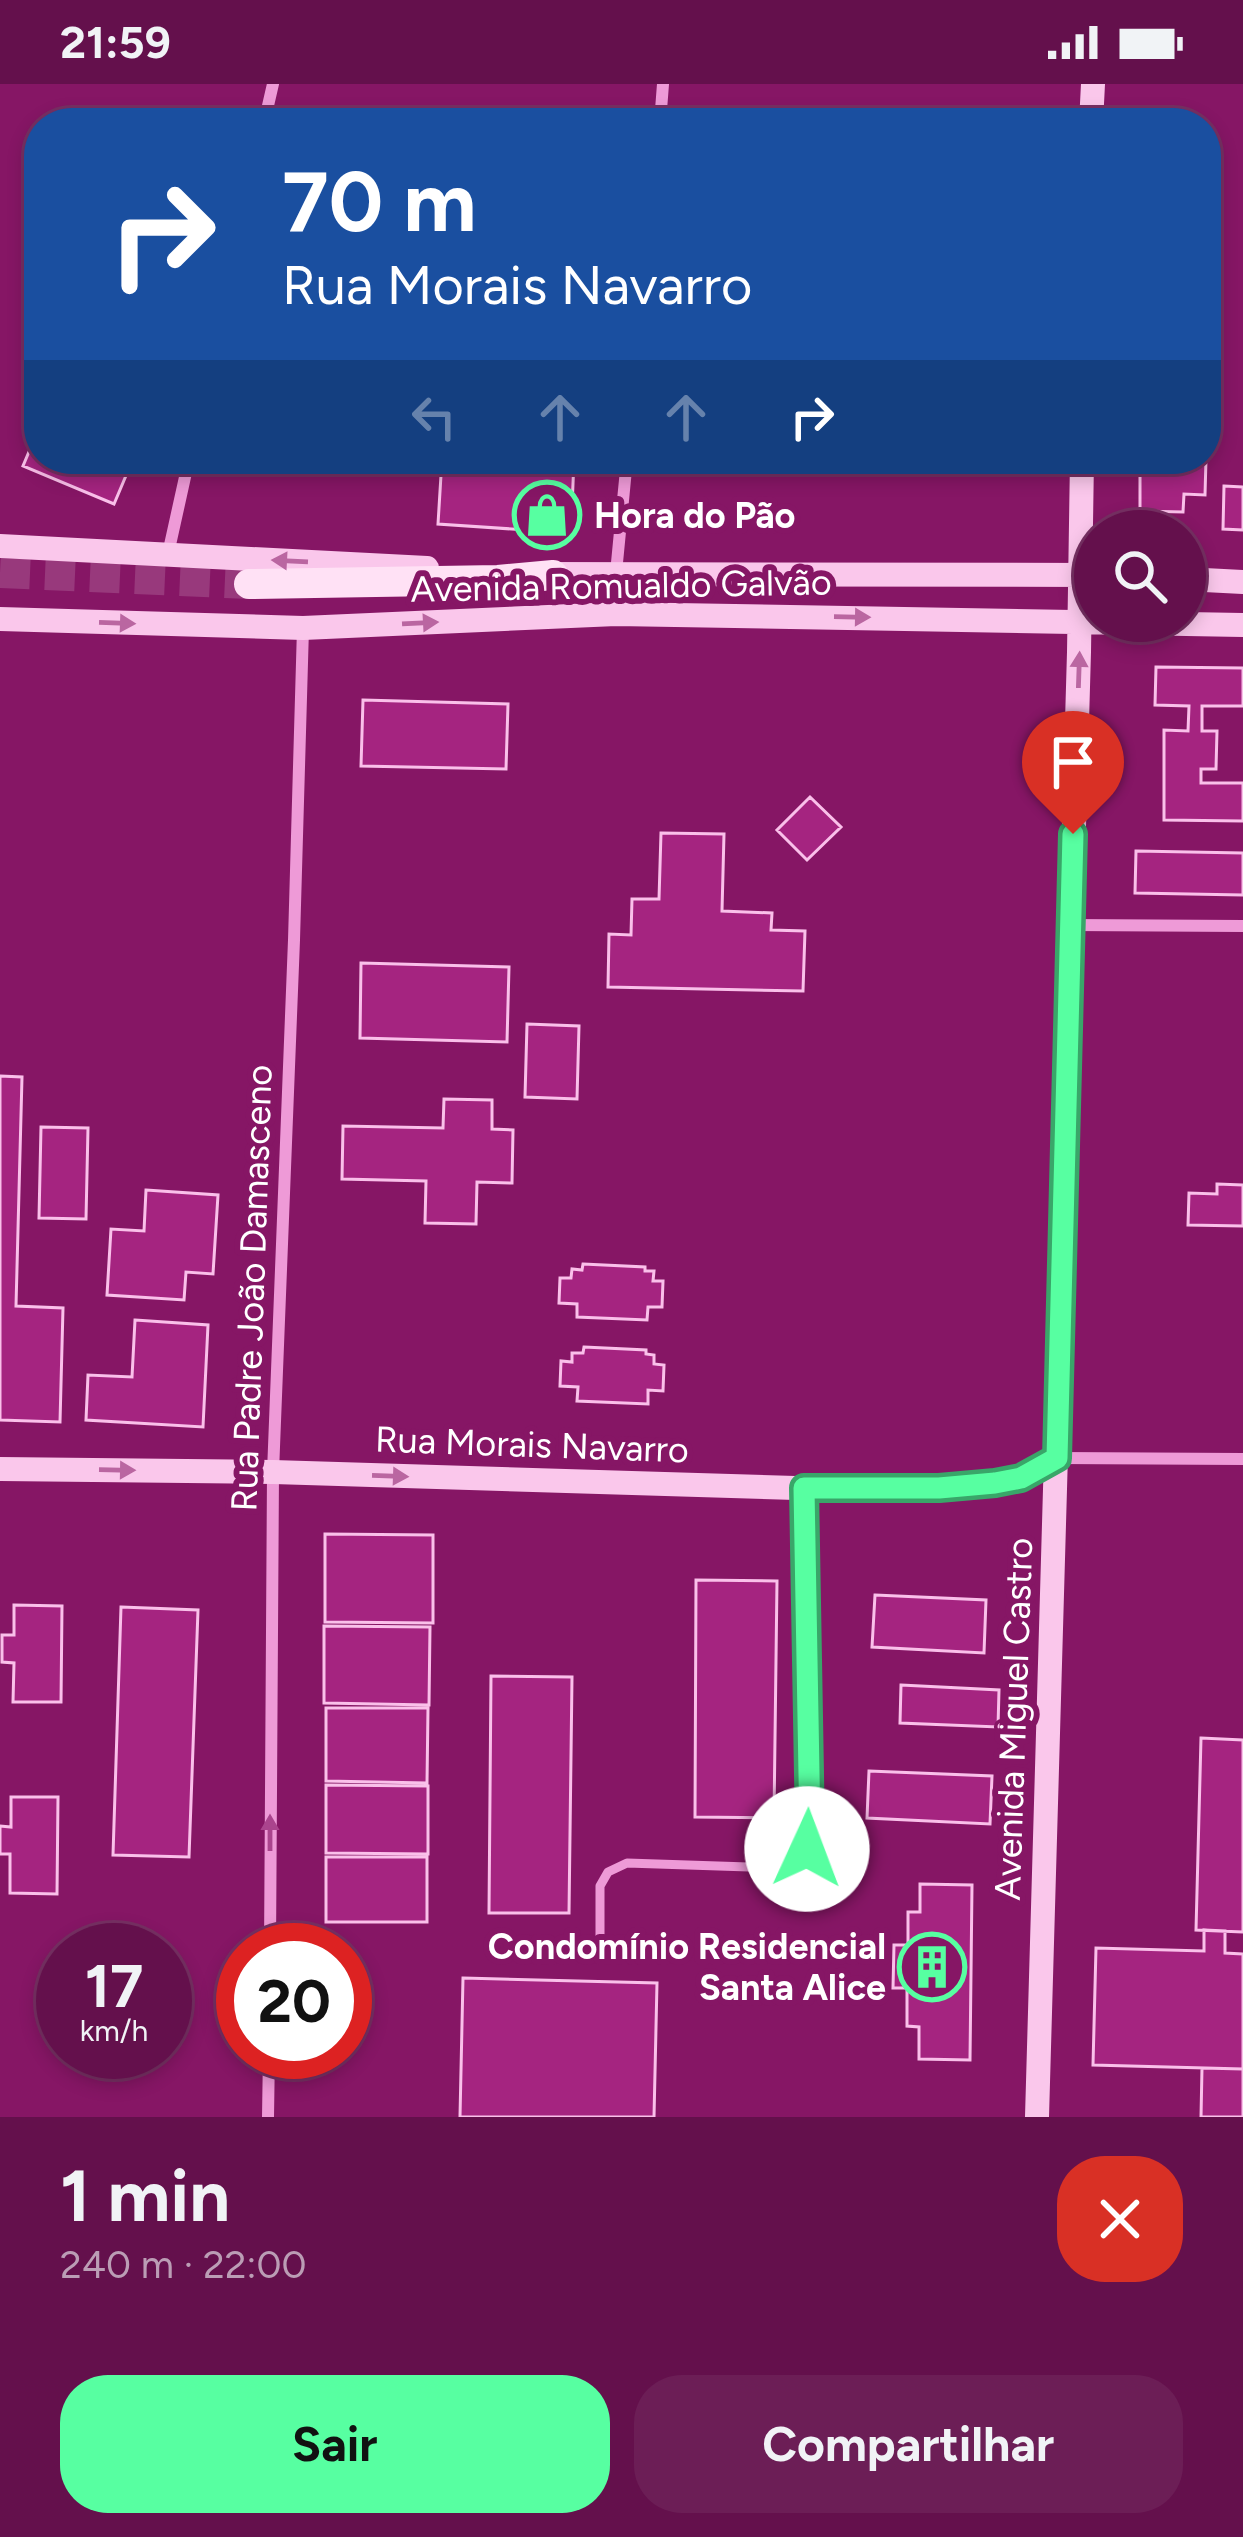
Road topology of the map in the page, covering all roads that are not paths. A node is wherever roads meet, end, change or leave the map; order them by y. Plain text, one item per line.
1 (186, 474) edge
2 (626, 474) edge
3 (1083, 474) edge
4 (1084, 510) edge
5 (0, 546) edge
6 (168, 555) junction
7 (616, 573) junction
8 (553, 575) junction
9 (1074, 575) edge
10 (1206, 580) edge
11 (1243, 581) edge
12 (249, 584) tunnel mouth
13 (616, 614) junction
14 (0, 620) edge
15 (1074, 621) edge
16 (1206, 624) edge
17 (1243, 625) edge
18 (303, 628) junction
19 (1078, 642) edge
20 (1070, 925) junction
21 (1243, 926) edge
22 (1057, 1458) junction
23 (1243, 1459) edge
24 (0, 1468) edge
25 (273, 1472) junction
26 (804, 1488) junction
27 (270, 1923) edge
28 (600, 1936) dead end
29 (269, 2079) edge
30 (268, 2117) edge
31 (1037, 2117) edge

1 - 6 street
2 - 7 street
3 - 4 main road, Avenida Miguel Castro
5 - 6 main road, Avenida Romualdo Galvão
8 -> 6 main road, Avenida Romualdo Galvão
7 - 8 main road, Avenida Romualdo Galvão
7 - 9 main road, Avenida Romualdo Galvão
7 - 13 street
8 - 12 main road
10 - 11 main road
13 -> 15 main road, Avenida Romualdo Galvão
18 -> 13 main road, Avenida Romualdo Galvão
14 -> 18 main road, Avenida Romualdo Galvão
16 - 17 main road, Avenida Romualdo Galvão
18 - 25 street, Rua Padre João Damasceno
20 -> 19 main road, Avenida Miguel Castro
20 - 21 street
20 - 22 main road, Avenida Miguel Castro
22 - 23 street
22 - 26 main road, Rua Morais Navarro
22 - 31 main road, Avenida Miguel Castro
24 -> 25 main road, Rua Morais Navarro
25 -> 26 main road, Rua Morais Navarro
27 -> 25 street, Rua Padre João Damasceno
26 - 28 lane
29 - 30 street

